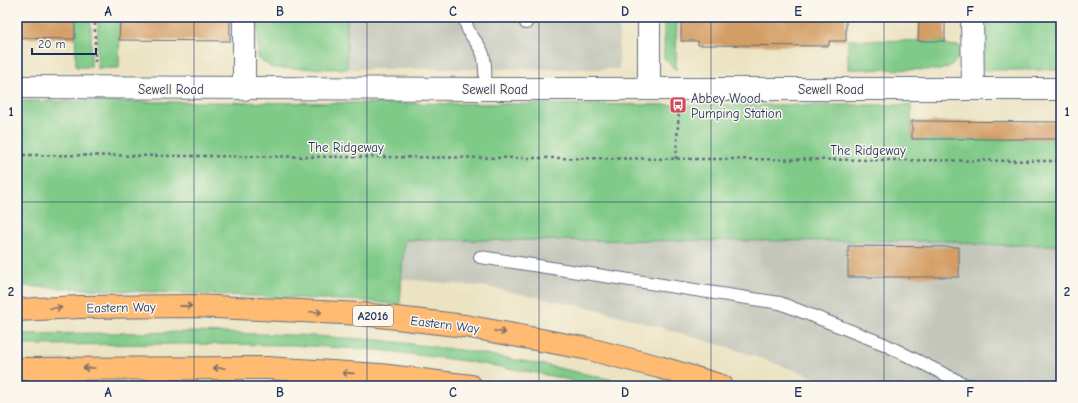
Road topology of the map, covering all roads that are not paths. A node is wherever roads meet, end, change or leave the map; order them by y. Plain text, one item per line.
1 (244, 17) edge
2 (465, 17) edge
3 (649, 17) edge
4 (972, 17) edge
5 (17, 87) edge
6 (973, 88) junction
7 (244, 89) junction
8 (485, 89) junction
9 (650, 89) junction
10 (1061, 89) edge
11 (480, 257) dead end
12 (17, 310) edge
13 (17, 369) edge
14 (471, 386) edge
15 (722, 386) edge
16 (980, 386) edge

1 - 7 street
2 - 8 lane
3 - 9 street
4 - 6 street
5 - 7 street, Sewell Road
6 - 9 street, Sewell Road
6 - 10 street, Sewell Road
7 - 8 street, Sewell Road
8 - 9 street, Sewell Road
11 - 16 lane
12 -> 15 main road, Eastern Way / A2016
14 -> 13 main road

